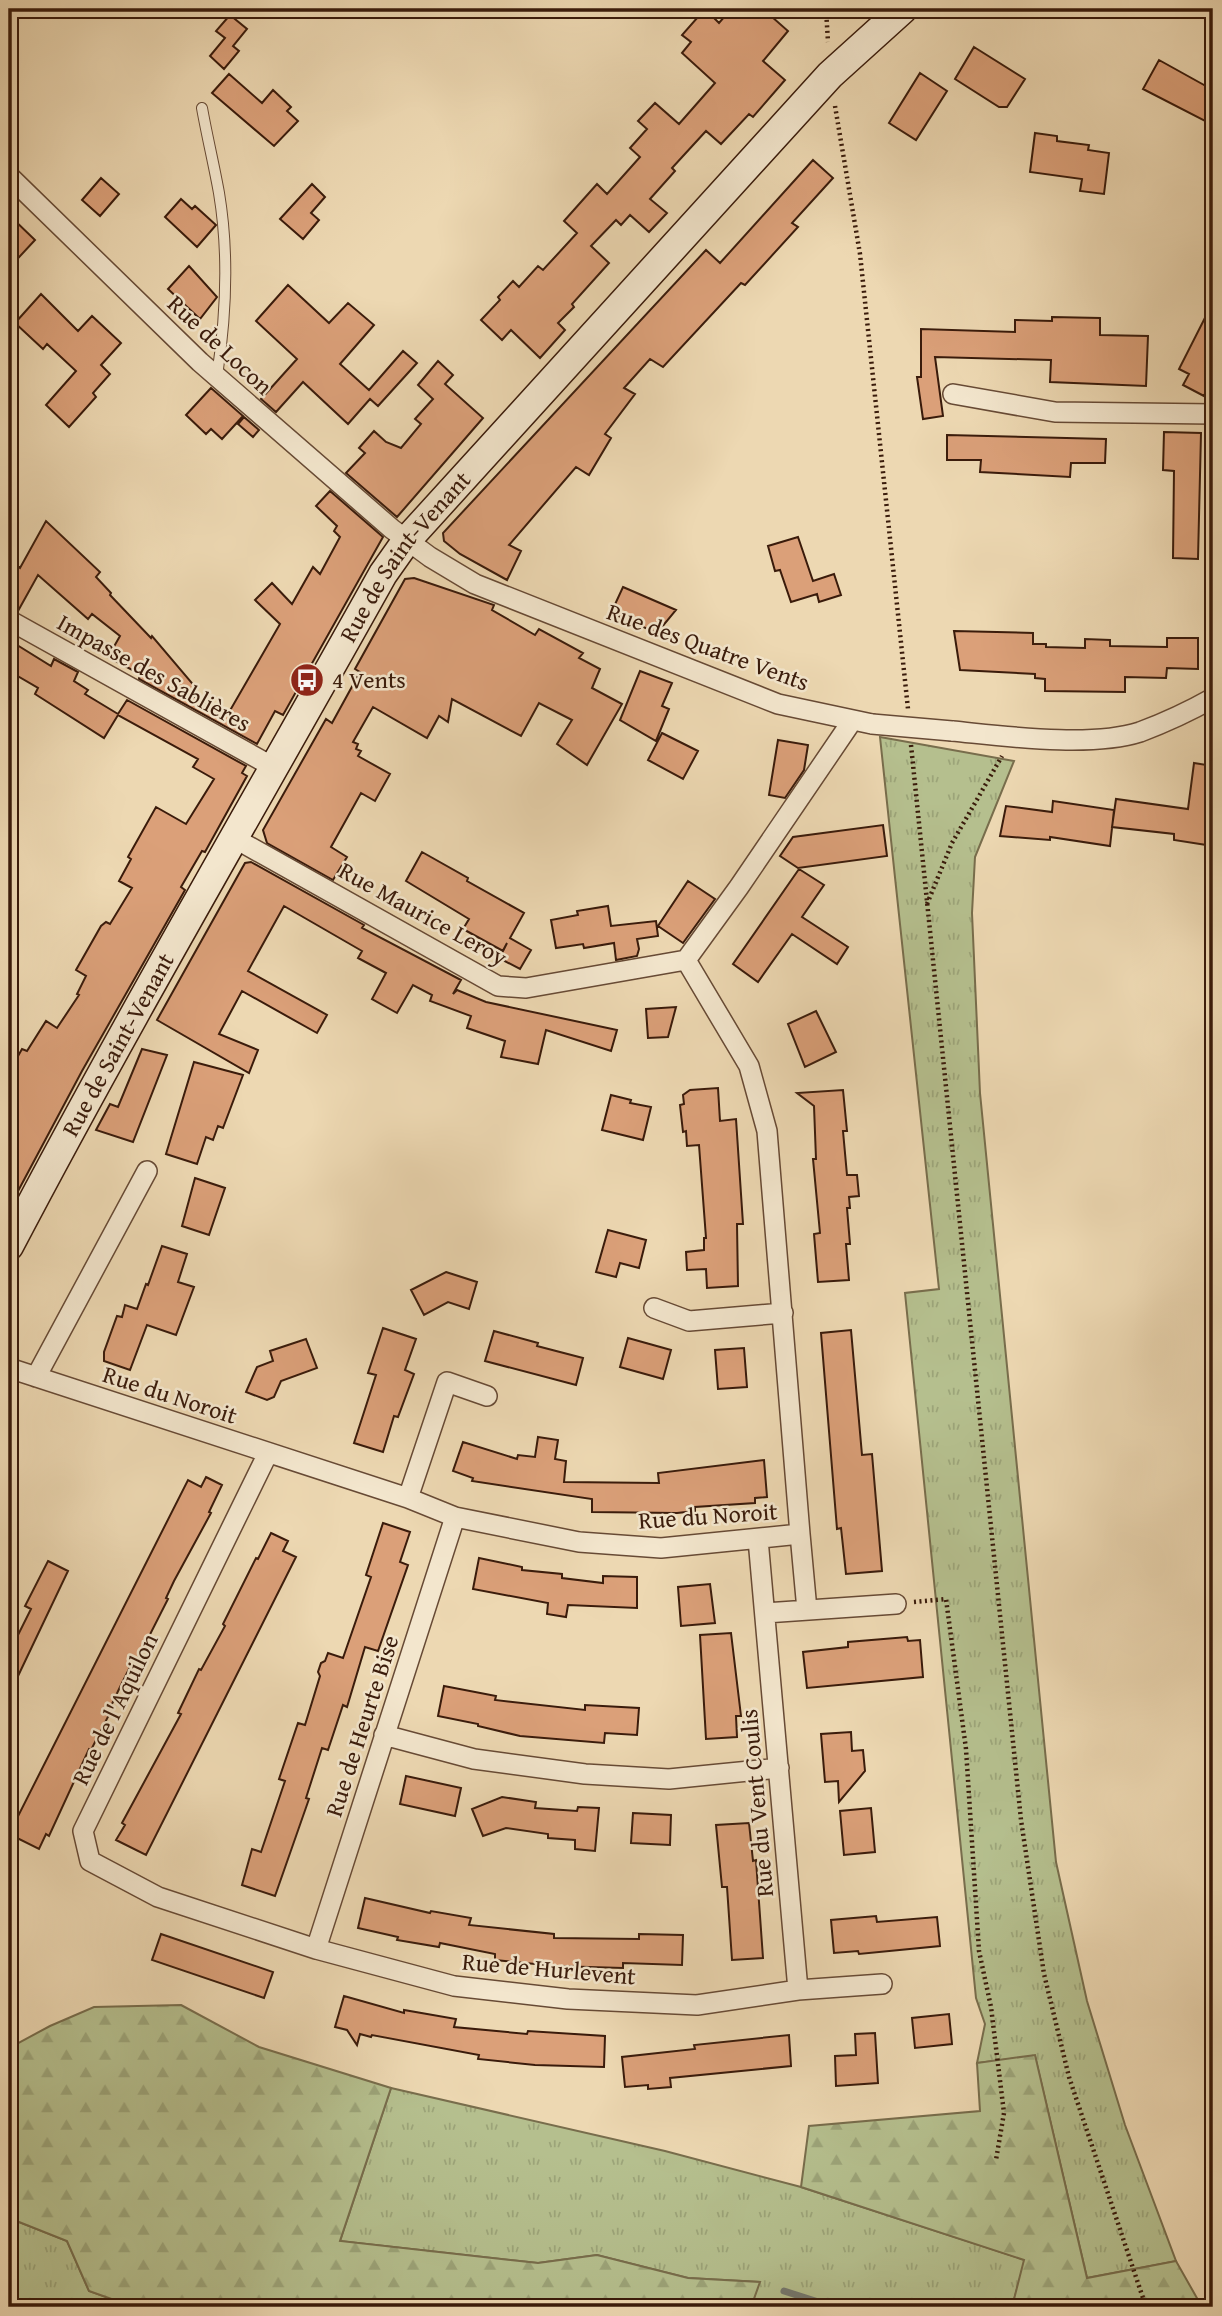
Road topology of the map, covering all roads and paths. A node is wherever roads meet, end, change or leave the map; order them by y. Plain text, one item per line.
1 (826, 9) edge
2 (903, 9) edge
3 (830, 75) junction
4 (202, 108) dead end
5 (9, 176) edge
6 (217, 377) junction
7 (953, 394) dead end
8 (1213, 414) edge
9 (407, 540) junction
10 (9, 620) edge
11 (1213, 698) edge
12 (908, 716) dead end
13 (852, 721) junction
14 (1013, 737) junction
15 (911, 742) dead end
16 (275, 768) junction
17 (234, 838) junction
18 (927, 905) junction
19 (686, 960) junction
20 (146, 1171) dead end
21 (9, 1246) edge
22 (654, 1308) dead end
23 (783, 1313) junction
24 (9, 1368) edge
25 (36, 1377) junction
26 (487, 1396) dead end
27 (268, 1453) junction
28 (408, 1498) junction
29 (455, 1517) junction
30 (800, 1534) junction
31 (758, 1539) junction
32 (896, 1604) joint
33 (807, 1610) junction
34 (765, 1613) junction
35 (384, 1734) junction
36 (779, 1768) junction
37 (220, 1918) joint
38 (316, 1949) junction
39 (882, 1984) dead end
40 (798, 1990) junction
41 (996, 2160) dead end
42 (1146, 2307) edge

1 - 3 path
2 - 3 main road, Rue de Saint-Venant
3 - 9 main road, Rue de Saint-Venant
3 - 12 path
4 - 6 lane
5 - 6 street, Rue de Locon
6 - 9 street, Rue de Locon
7 - 8 street
9 - 13 street, Rue des Quatre Vents
9 - 16 main road, Rue de Saint-Venant
10 - 16 street, Impasse des Sablières
11 - 14 street, Rue des Quatre Vents
13 - 14 street, Rue des Quatre Vents, bridge
13 - 19 street
14 - 18 path
15 - 18 path
16 - 17 main road, Rue de Saint-Venant
17 - 19 street, Rue Maurice Leroy
17 - 21 main road, Rue de Saint-Venant
18 - 42 path
19 - 23 street, Rue du Noroit
20 - 25 street
22 - 23 street
23 - 30 street, Rue du Noroit
24 - 25 street, Rue du Noroit
25 - 27 street, Rue du Noroit
26 - 28 street
27 - 28 street, Rue du Noroit
27 - 37 street, Rue de l'Aquilon
28 - 29 street, Rue du Noroit
29 - 31 street, Rue du Noroit
29 - 35 street, Rue de Heurte Bise
30 - 31 street, Rue du Noroit
30 - 33 street
31 - 34 street, Rue du Vent Coulis
32 - 33 street
32 - 41 path
33 - 34 street
34 - 36 street, Rue du Vent Coulis
35 - 36 street
35 - 38 street, Rue de Heurte Bise
36 - 40 street, Rue du Vent Coulis
37 - 38 street, Rue de Hurlevent
38 - 40 street, Rue de Hurlevent
39 - 40 street, Rue de Hurlevent

